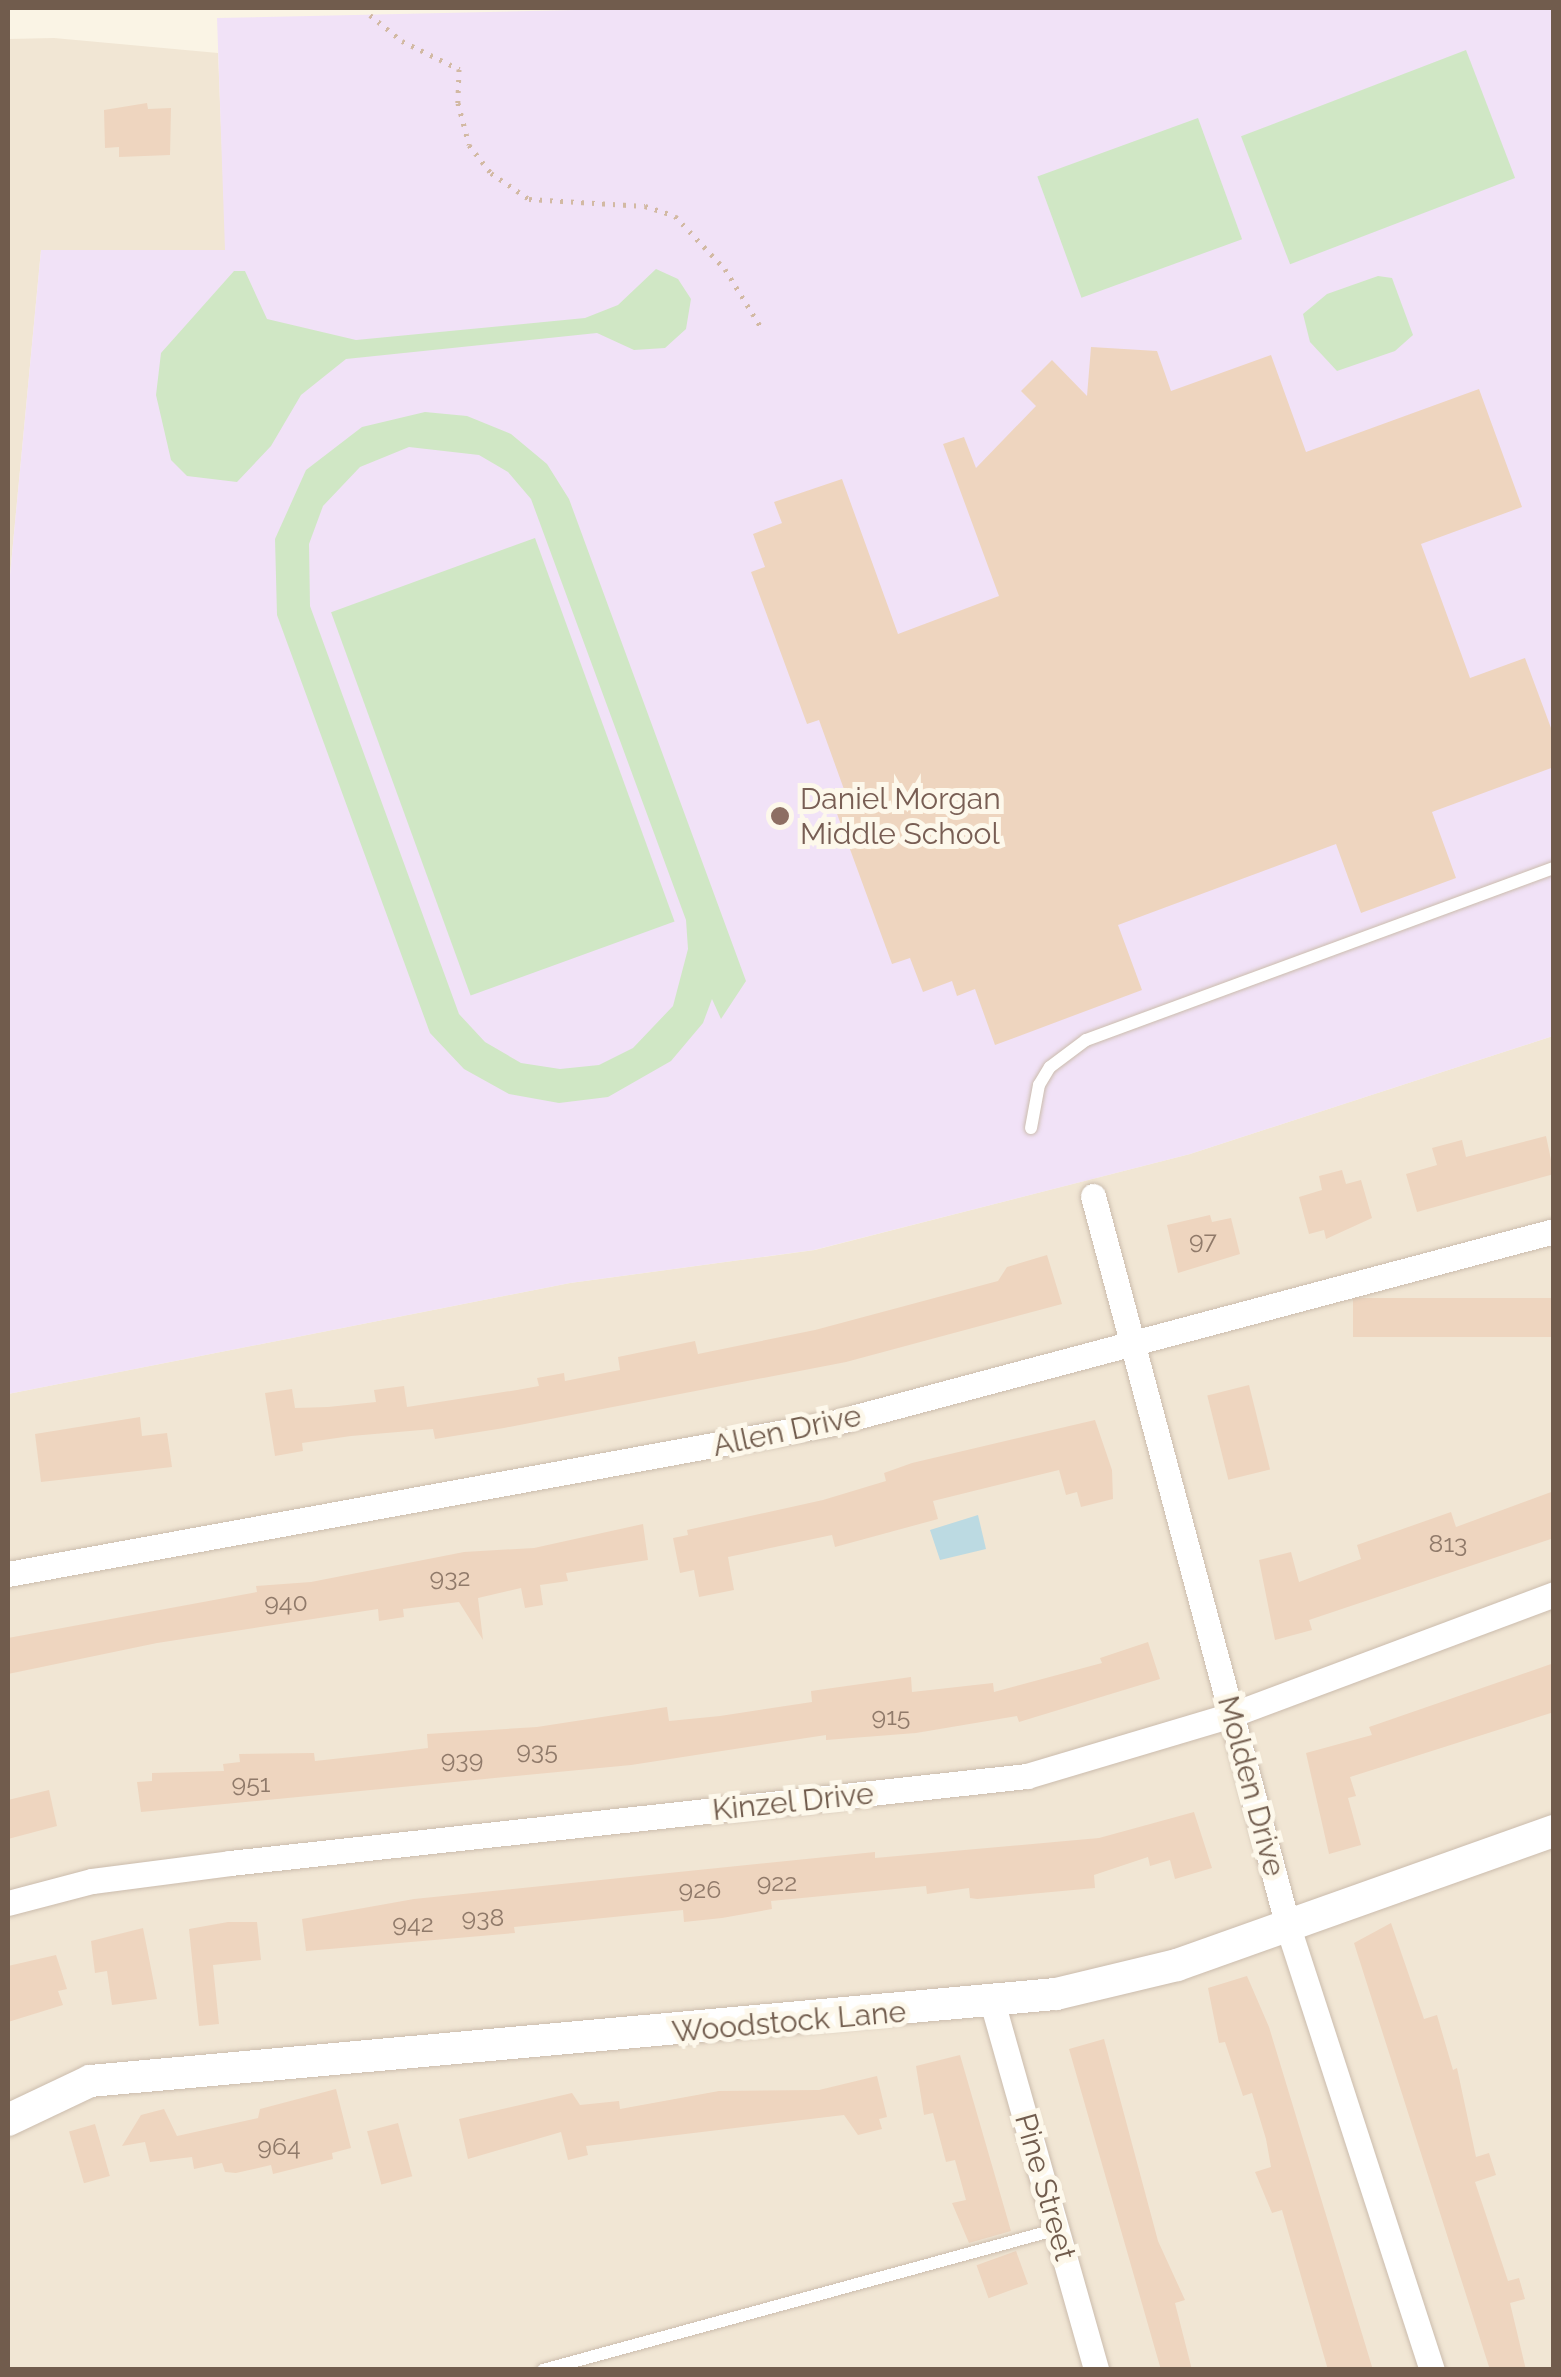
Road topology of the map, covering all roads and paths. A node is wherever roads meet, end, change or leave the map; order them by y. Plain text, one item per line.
1 (370, 15) dead end
2 (762, 329) dead end
3 (1554, 868) edge
4 (1031, 1128) dead end
5 (1093, 1196) dead end
6 (1554, 1231) edge
7 (1132, 1344) junction
8 (8, 1574) edge
9 (1554, 1594) edge
10 (1231, 1715) junction
11 (1554, 1831) edge
12 (8, 1903) edge
13 (1288, 1926) junction
14 (993, 2005) junction
15 (8, 2120) edge
16 (1058, 2229) junction
17 (543, 2370) edge
18 (1096, 2370) edge
19 (1432, 2370) edge

1 - 2 path
3 - 4 lane
5 - 7 street, Molden Drive
6 - 7 street, Allen Drive
7 - 8 street, Allen Drive
7 - 10 street, Molden Drive
9 - 10 street, Kinzel Drive
10 - 12 street, Kinzel Drive
10 - 13 street, Molden Drive
11 - 13 street, Woodstock Lane
13 - 14 street, Woodstock Lane
13 - 19 street, Molden Drive
14 - 15 street, Woodstock Lane
14 - 16 street, Pine Street
16 - 17 lane
16 - 18 street, Pine Street

